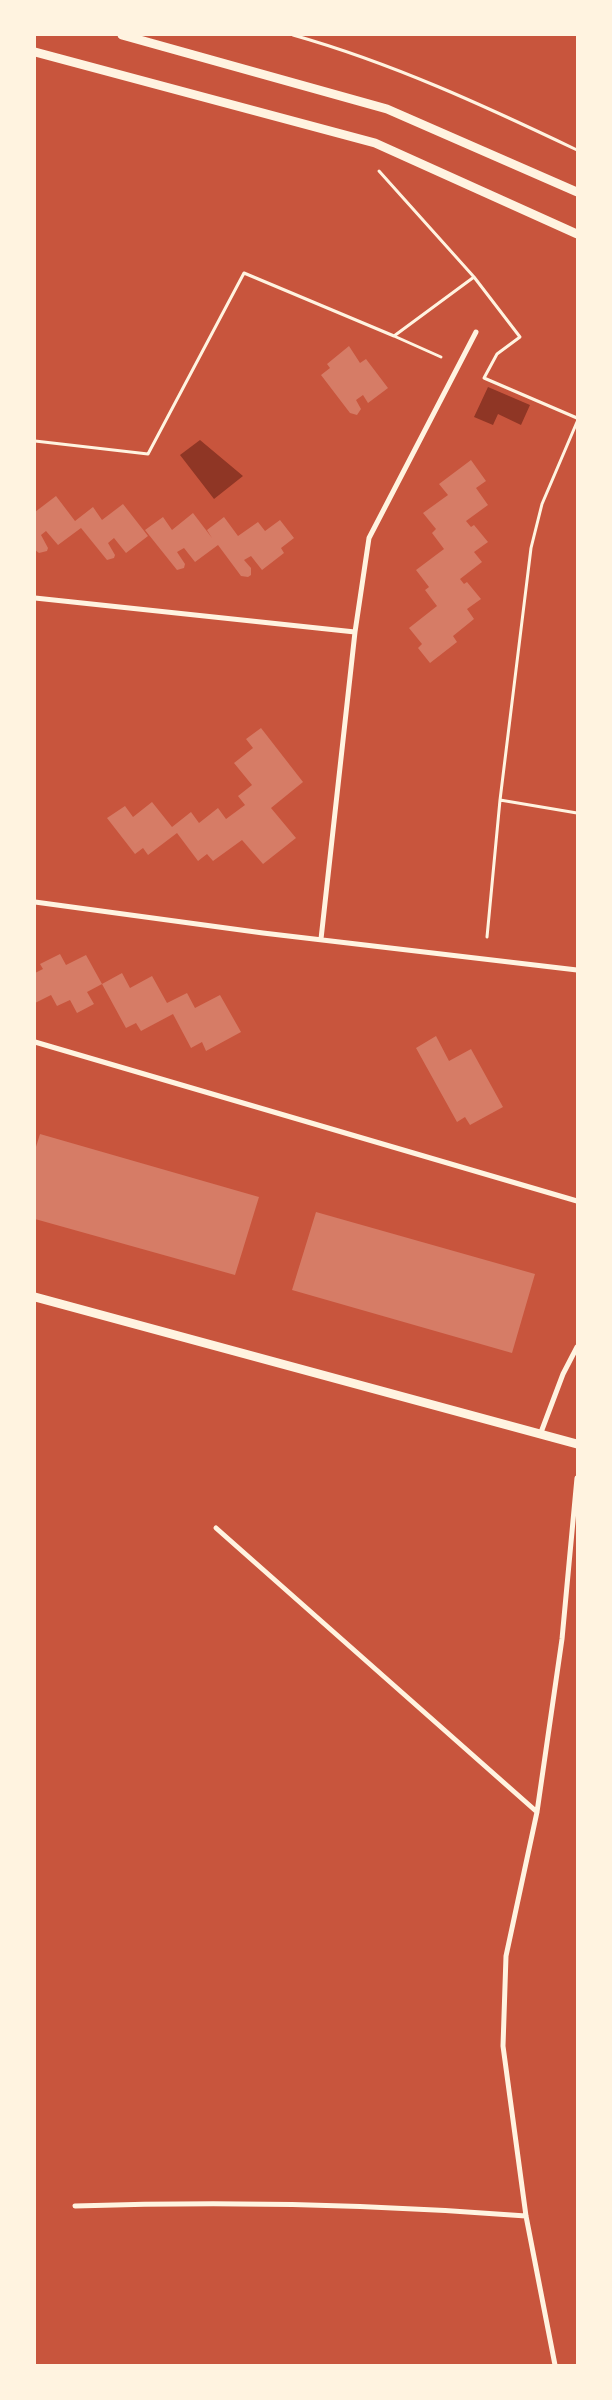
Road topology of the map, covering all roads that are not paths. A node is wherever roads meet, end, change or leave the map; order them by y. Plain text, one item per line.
1 (122, 35) edge
2 (35, 52) edge
3 (577, 192) edge
4 (577, 234) edge
5 (476, 332) dead end
6 (35, 598) edge
7 (355, 632) junction
8 (35, 902) edge
9 (320, 939) junction
10 (577, 970) edge
11 (35, 1042) edge
12 (577, 1201) edge
13 (35, 1297) edge
14 (577, 1347) edge
15 (540, 1435) junction
16 (577, 1444) edge
17 (577, 1478) edge
18 (216, 1528) dead end
19 (537, 1812) junction
20 (75, 2206) dead end
21 (526, 2216) junction
22 (555, 2365) edge

1 - 3 street
2 - 4 street
5 - 7 street
6 - 7 street
7 - 9 street
8 - 9 street
9 - 10 street
11 - 12 street
13 - 15 street
14 - 15 street
15 - 16 street
17 - 19 street
18 - 19 street
19 - 21 street
20 - 21 street
21 - 22 street

